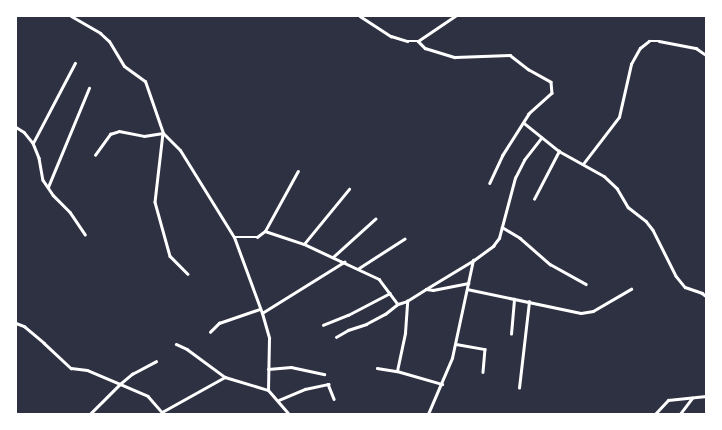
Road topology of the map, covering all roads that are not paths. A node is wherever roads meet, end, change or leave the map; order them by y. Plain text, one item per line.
1 (71, 16) edge
2 (360, 16) edge
3 (455, 16) edge
4 (418, 41) junction
5 (706, 55) edge
6 (75, 63) dead end
7 (89, 88) dead end
8 (524, 123) junction
9 (16, 126) edge
10 (163, 133) junction
11 (542, 138) junction
12 (33, 142) junction
13 (559, 152) junction
14 (95, 155) dead end
15 (583, 164) junction
16 (298, 171) dead end
17 (490, 183) dead end
18 (48, 188) junction
19 (348, 189) dead end
20 (534, 199) dead end
21 (375, 219) dead end
22 (502, 227) junction
23 (265, 231) junction
24 (85, 234) dead end
25 (234, 237) junction
26 (404, 239) dead end
27 (304, 244) junction
28 (333, 257) junction
29 (474, 260) junction
30 (344, 262) junction
31 (359, 268) junction
32 (188, 274) dead end
33 (468, 283) junction
34 (586, 284) dead end
35 (426, 289) junction
36 (467, 289) junction
37 (631, 289) dead end
38 (390, 293) junction
39 (706, 296) edge
40 (514, 299) junction
41 (408, 301) junction
42 (529, 302) junction
43 (398, 304) junction
44 (260, 309) junction
45 (262, 313) junction
46 (16, 323) edge
47 (323, 325) dead end
48 (210, 332) dead end
49 (511, 334) dead end
50 (336, 337) dead end
51 (176, 344) dead end
52 (456, 344) junction
53 (156, 360) dead end
54 (377, 368) dead end
55 (267, 369) junction
56 (397, 371) junction
57 (483, 372) dead end
58 (324, 374) dead end
59 (225, 377) junction
60 (120, 384) junction
61 (442, 384) junction
62 (519, 388) dead end
63 (268, 390) junction
64 (706, 396) edge
65 (692, 397) junction
66 (334, 399) dead end
67 (279, 400) junction
68 (90, 414) edge
69 (289, 414) edge
70 (428, 414) edge
71 (655, 414) edge
72 (680, 414) edge

1 - 10 street
2 - 4 street
3 - 4 street
4 - 8 street
5 - 15 street
6 - 12 street
7 - 18 street
8 - 11 street
8 - 17 street
9 - 12 street
10 - 14 street
10 - 25 street
10 - 32 street
11 - 13 street
11 - 22 street
12 - 18 street
13 - 15 street
13 - 20 street
15 - 39 street
16 - 23 street
18 - 24 street
19 - 27 street
21 - 28 street
22 - 29 street
22 - 34 street
23 - 25 street
23 - 27 street
25 - 44 street
26 - 31 street
27 - 28 street
28 - 30 street
29 - 33 street
29 - 35 street
30 - 31 street
30 - 45 street
31 - 38 street
33 - 35 street
33 - 36 street
35 - 41 street
36 - 40 street
36 - 52 street
37 - 42 street
38 - 43 street
38 - 47 street
40 - 42 street
40 - 49 street
41 - 43 street
41 - 56 street
42 - 62 street
43 - 50 street
44 - 45 street
44 - 48 street
45 - 55 street
46 - 60 street
51 - 59 street
52 - 57 street
52 - 61 street
53 - 60 street
54 - 56 street
55 - 58 street
55 - 63 street
56 - 61 street
59 - 60 street
59 - 63 street
60 - 68 street
61 - 70 street
63 - 67 street
64 - 65 street
65 - 71 street
65 - 72 street
66 - 67 street
67 - 69 street

